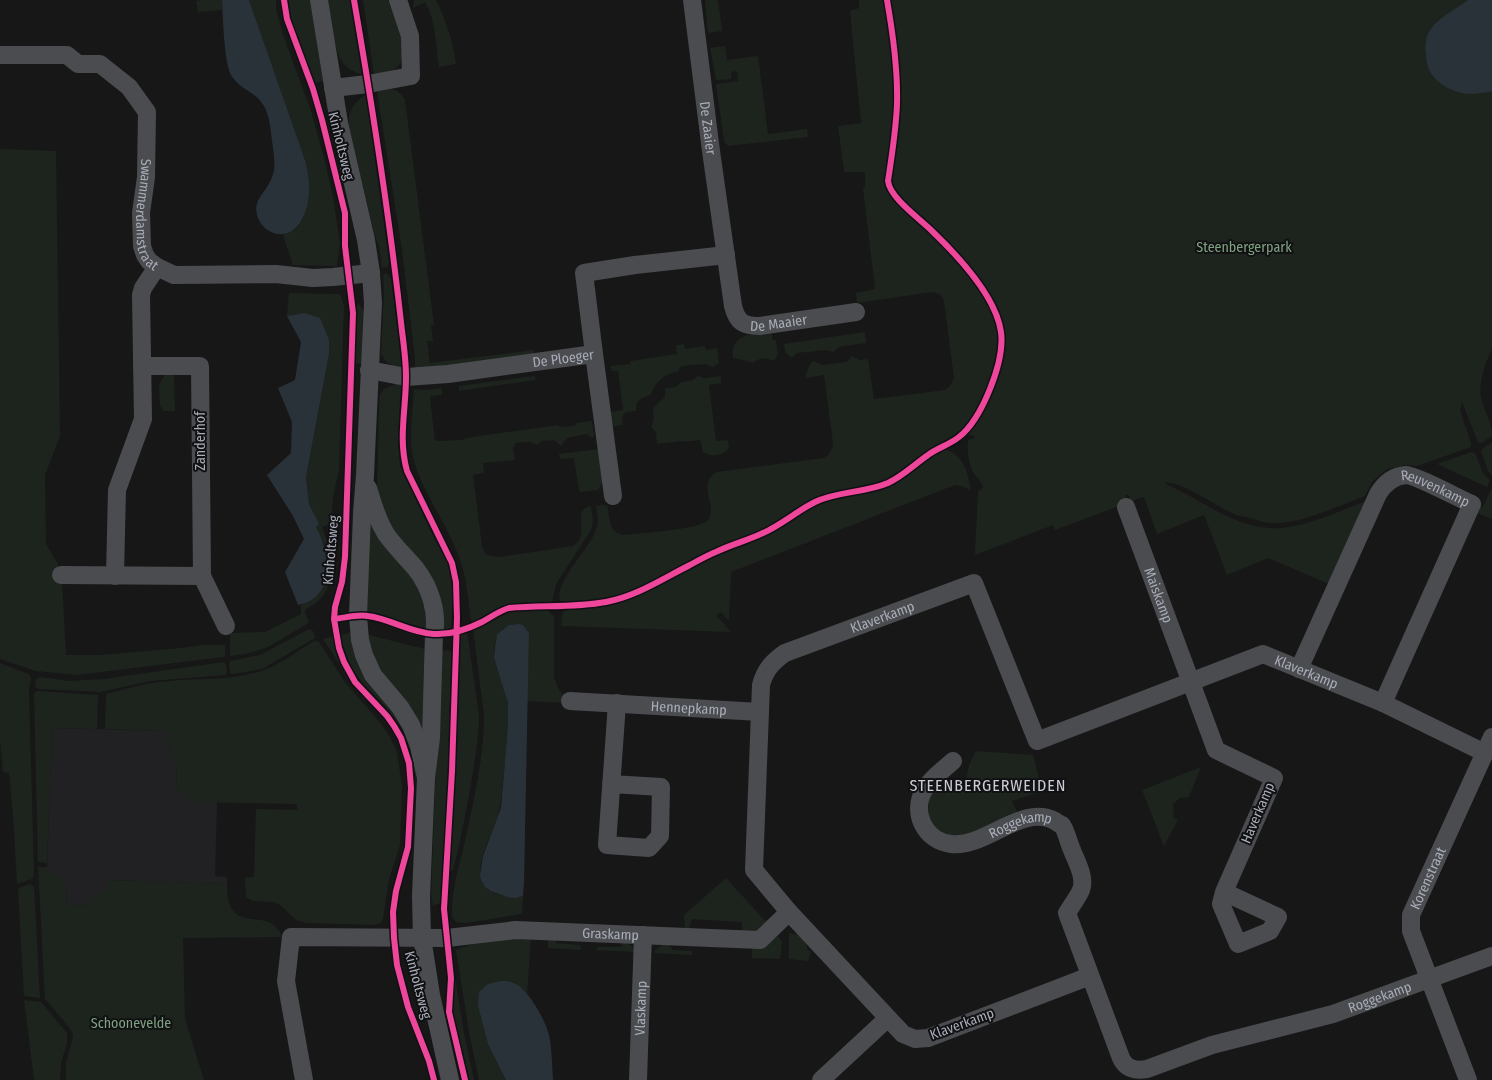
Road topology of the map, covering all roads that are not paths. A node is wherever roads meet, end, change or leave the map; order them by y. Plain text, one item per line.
1 (319, 0) edge
2 (398, 0) edge
3 (692, 0) edge
4 (0, 55) edge
5 (333, 88) junction
6 (726, 254) junction
7 (157, 268) junction
8 (371, 273) junction
9 (856, 312) dead end
10 (594, 354) junction
11 (142, 366) junction
12 (369, 370) junction
13 (365, 475) junction
14 (613, 496) dead end
15 (1126, 507) dead end
16 (61, 575) dead end
17 (115, 576) junction
18 (202, 576) junction
19 (226, 626) dead end
20 (1299, 669) junction
21 (1189, 682) junction
22 (570, 701) dead end
23 (617, 703) junction
24 (1383, 703) junction
25 (760, 712) junction
26 (1492, 737) edge
27 (1485, 753) junction
28 (954, 761) dead end
29 (426, 778) junction
30 (611, 784) dead end
31 (1224, 892) dead end
32 (789, 912) junction
33 (643, 935) junction
34 (422, 938) junction
35 (1492, 956) edge
36 (1090, 976) junction
37 (1429, 979) junction
38 (888, 1018) junction
39 (1129, 1074) edge
40 (304, 1080) edge
41 (450, 1080) edge
42 (638, 1080) edge
43 (821, 1080) edge
44 (1468, 1080) edge

1 - 5 street, Kinholtsweg
2 - 5 street
3 - 6 street, De Zaaier
4 - 7 street, Swammerdamstraat
5 - 8 street, Kinholtsweg
6 - 9 street, De Maaier
6 - 10 street, De Ploeger
7 - 8 street, Swammerdamstraat
7 - 11 street
8 - 12 street, Kinholtsweg
10 - 12 street, De Ploeger
10 - 14 street
11 - 17 street
11 - 18 street, Zanderhof
12 - 13 street, Kinholtsweg
13 - 29 street, Kinholtsweg
13 - 29 street, Kinholtsweg
15 - 21 street, Maiskamp
16 - 17 street
17 - 18 street
18 - 19 street, Zanderhof
20 - 21 street, Klaverkamp
20 - 24 street, Klaverkamp
20 - 24 street, Reuvenkamp
21 - 25 street, Klaverkamp
21 - 31 street, Haverkamp
22 - 23 street, Hennepkamp
23 - 25 street, Hennepkamp
23 - 30 street
24 - 27 street, Klaverkamp
25 - 32 street, Klaverkamp
26 - 27 street, Korenstraat
27 - 37 street, Korenstraat
28 - 36 street, Roggekamp
29 - 34 street, Kinholtsweg
32 - 33 street, Graskamp
32 - 38 street, Klaverkamp
33 - 34 street, Graskamp
33 - 42 street, Vlaskamp
34 - 40 street, Graskamp
34 - 41 street, Kinholtsweg
35 - 37 street, Roggekamp
36 - 38 street, Klaverkamp
36 - 39 street, Roggekamp
37 - 39 street, Roggekamp
37 - 44 street, Korenstraat
38 - 43 street

